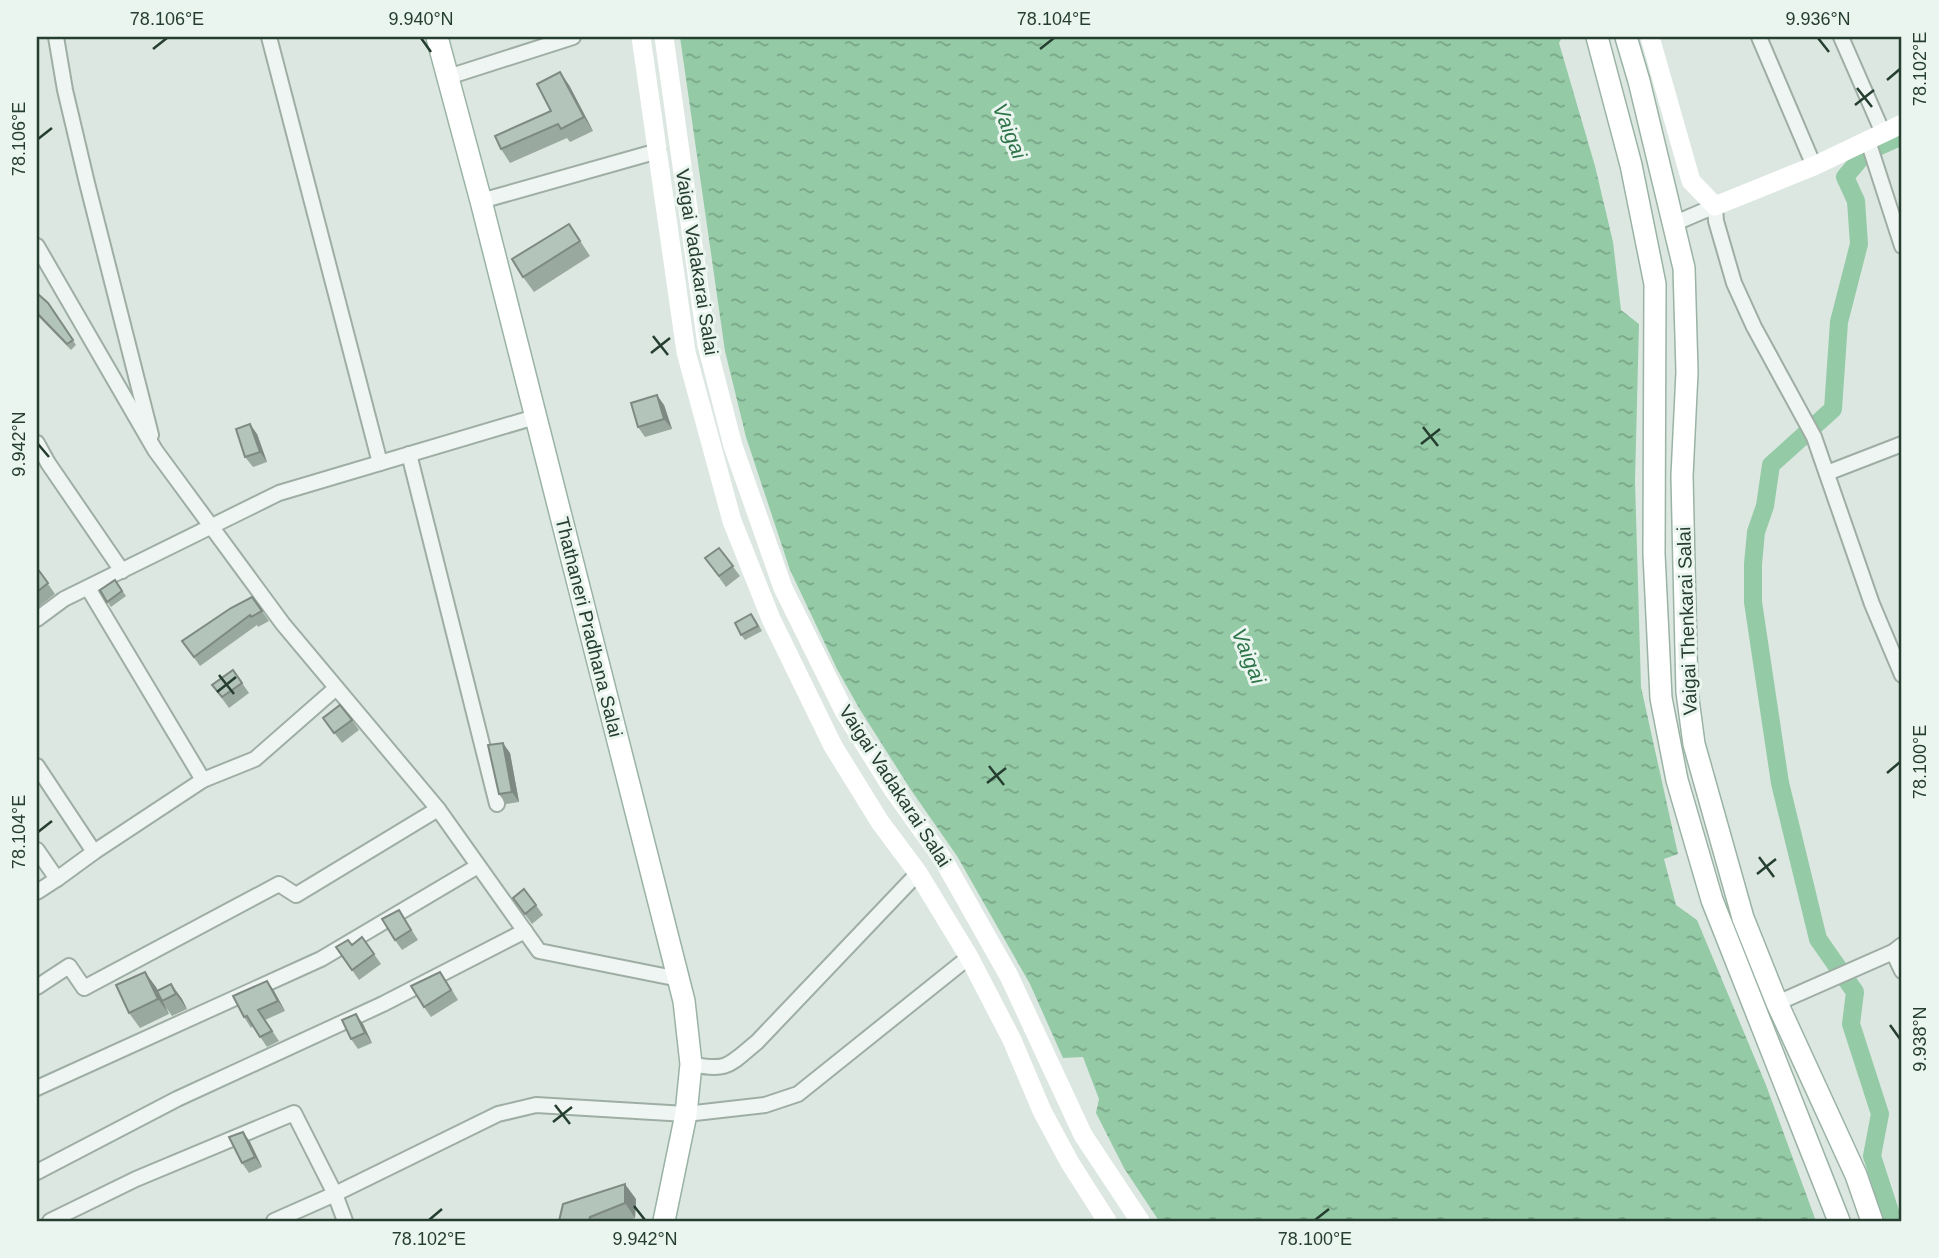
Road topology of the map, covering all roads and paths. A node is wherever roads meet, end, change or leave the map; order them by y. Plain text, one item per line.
1 (56, 37) edge
2 (269, 37) edge
3 (437, 37) edge
4 (573, 37) edge
5 (641, 37) edge
6 (664, 37) edge
7 (1597, 37) edge
8 (1626, 37) edge
9 (1650, 37) edge
10 (1759, 37) edge
11 (1841, 37) edge
12 (447, 77) junction
13 (1902, 124) edge
14 (1874, 144) junction
15 (658, 151) junction
16 (1814, 166) junction
17 (481, 201) junction
18 (1715, 206) junction
19 (1673, 224) junction
20 (37, 246) edge
21 (1902, 246) edge
22 (535, 417) junction
23 (37, 443) edge
24 (1902, 444) edge
25 (155, 450) junction
26 (409, 454) junction
27 (380, 463) junction
28 (1827, 473) junction
29 (211, 526) junction
30 (122, 572) junction
31 (88, 588) junction
32 (37, 619) edge
33 (1902, 675) edge
34 (336, 688) junction
35 (37, 766) edge
36 (203, 780) junction
37 (497, 804) edge
38 (438, 809) junction
39 (37, 850) edge
40 (94, 852) junction
41 (478, 866) junction
42 (918, 873) junction
43 (57, 879) junction
44 (37, 892) edge
45 (525, 931) junction
46 (1898, 948) edge
47 (969, 957) junction
48 (1902, 971) edge
49 (679, 979) junction
50 (37, 987) edge
51 (1777, 1003) junction
52 (691, 1064) junction
53 (37, 1088) edge
54 (687, 1114) junction
55 (37, 1172) edge
56 (335, 1194) junction
57 (50, 1221) edge
58 (274, 1221) edge
59 (345, 1221) edge
60 (664, 1221) edge
61 (1107, 1221) edge
62 (1140, 1221) edge
63 (1839, 1221) edge
64 (1872, 1221) edge

1 - 25 street
2 - 27 street
3 - 12 main road, Thathaneri Pradhana Salai
4 - 12 street
5 - 15 main road, Vaigai Vadakarai Salai
6 - 62 main road, Vaigai Vadakarai Salai
7 - 63 main road, Vaigai Thenkarai Salai
8 - 19 main road, Vaigai Thenkarai Salai
9 - 18 main road
10 - 16 street
11 - 14 street
12 - 17 main road, Thathaneri Pradhana Salai
13 - 14 main road
14 - 16 main road
14 - 21 street
15 - 17 street
15 - 42 main road, Vaigai Vadakarai Salai
16 - 18 main road
17 - 22 main road, Thathaneri Pradhana Salai
18 - 19 street
18 - 28 street
19 - 51 main road, Vaigai Thenkarai Salai
20 - 25 street
22 - 26 street
22 - 49 main road, Thathaneri Pradhana Salai
23 - 30 street
24 - 28 street
25 - 29 street
26 - 27 street
26 - 37 street
27 - 29 street
28 - 33 street
29 - 30 street
29 - 34 street
30 - 31 street
31 - 32 street
31 - 36 street
34 - 36 street
34 - 38 street
35 - 40 street
36 - 40 street
38 - 41 street
38 - 50 street
39 - 43 street
40 - 43 street
41 - 45 street
41 - 53 street
42 - 47 main road, Vaigai Vadakarai Salai
42 - 52 street
43 - 44 street
45 - 49 street
45 - 55 street
46 - 48 street
46 - 51 street
47 - 54 street
47 - 61 main road, Vaigai Vadakarai Salai
49 - 52 main road, Thathaneri Pradhana Salai
51 - 64 main road, Vaigai Thenkarai Salai
52 - 54 main road, Thathaneri Pradhana Salai
54 - 56 street
54 - 60 main road, Thathaneri Pradhana Salai
56 - 57 street
56 - 58 street
56 - 59 street

